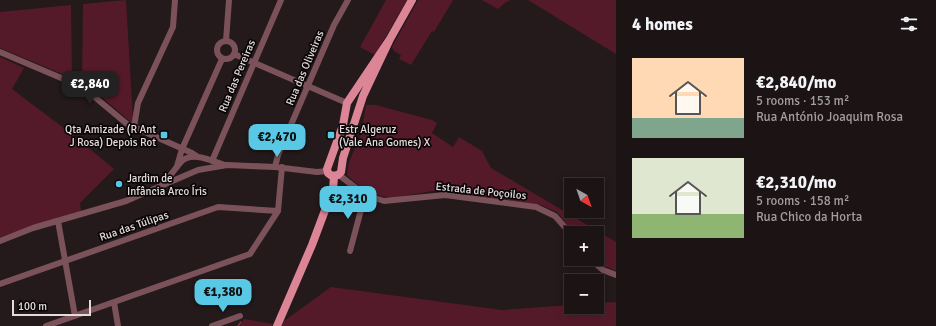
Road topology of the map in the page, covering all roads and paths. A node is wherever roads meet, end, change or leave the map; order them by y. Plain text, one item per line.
1 (175, 0) edge
2 (229, 0) edge
3 (281, 0) edge
4 (348, 0) edge
5 (412, 0) edge
6 (390, 39) junction
7 (226, 41) junction
8 (0, 52) edge
9 (234, 54) junction
10 (222, 58) junction
11 (254, 61) junction
12 (308, 85) junction
13 (348, 105) junction
14 (359, 109) junction
15 (134, 127) junction
16 (182, 149) junction
17 (198, 158) junction
18 (212, 161) junction
19 (227, 165) junction
20 (177, 167) junction
21 (278, 167) junction
22 (328, 169) junction
23 (198, 170) junction
24 (338, 172) junction
25 (186, 175) junction
26 (161, 186) junction
27 (365, 195) junction
28 (278, 211) junction
29 (58, 221) junction
30 (565, 226) edge
31 (0, 241) edge
32 (350, 251) dead end
33 (66, 261) junction
34 (598, 266) edge
35 (616, 275) edge
36 (0, 284) edge
37 (114, 302) junction
38 (75, 316) junction
39 (240, 316) dead end
40 (46, 326) edge
41 (118, 326) edge
42 (212, 326) edge
43 (278, 326) edge

1 - 15 street
2 - 7 street
3 - 11 street, Rua das Pereiras
4 - 12 street, Rua das Oliveiras
5 - 6 main road
6 - 13 main road
6 - 14 main road
7 - 9 street
7 - 10 street
8 - 15 street
9 - 10 street
9 - 11 street
10 - 16 street
11 - 12 street
11 - 18 street, Rua das Pereiras
12 - 13 street
12 - 21 street, Rua das Oliveiras
13 - 14 main road
13 - 22 main road
14 - 24 main road
15 - 16 street
16 - 17 street
16 - 20 street
17 - 18 street
17 - 20 street
17 - 23 street
18 - 19 street
19 - 21 street
19 - 23 street
20 - 25 street
20 - 26 street
21 - 22 street
21 - 28 street, Rua das Oliveiras
22 - 24 main road
22 - 24 main road
23 - 25 street
24 - 27 street, Estrada de Poçoilos
24 - 43 main road
25 - 26 street
26 - 29 street
27 - 30 street, Estrada de Poçoilos
27 - 32 street
28 - 33 street, Rua das Túlipas
28 - 37 street
29 - 31 street
29 - 33 street
33 - 36 street, Rua das Túlipas
33 - 38 street
34 - 35 street
37 - 38 street
37 - 41 street
38 - 40 street
39 - 42 street

